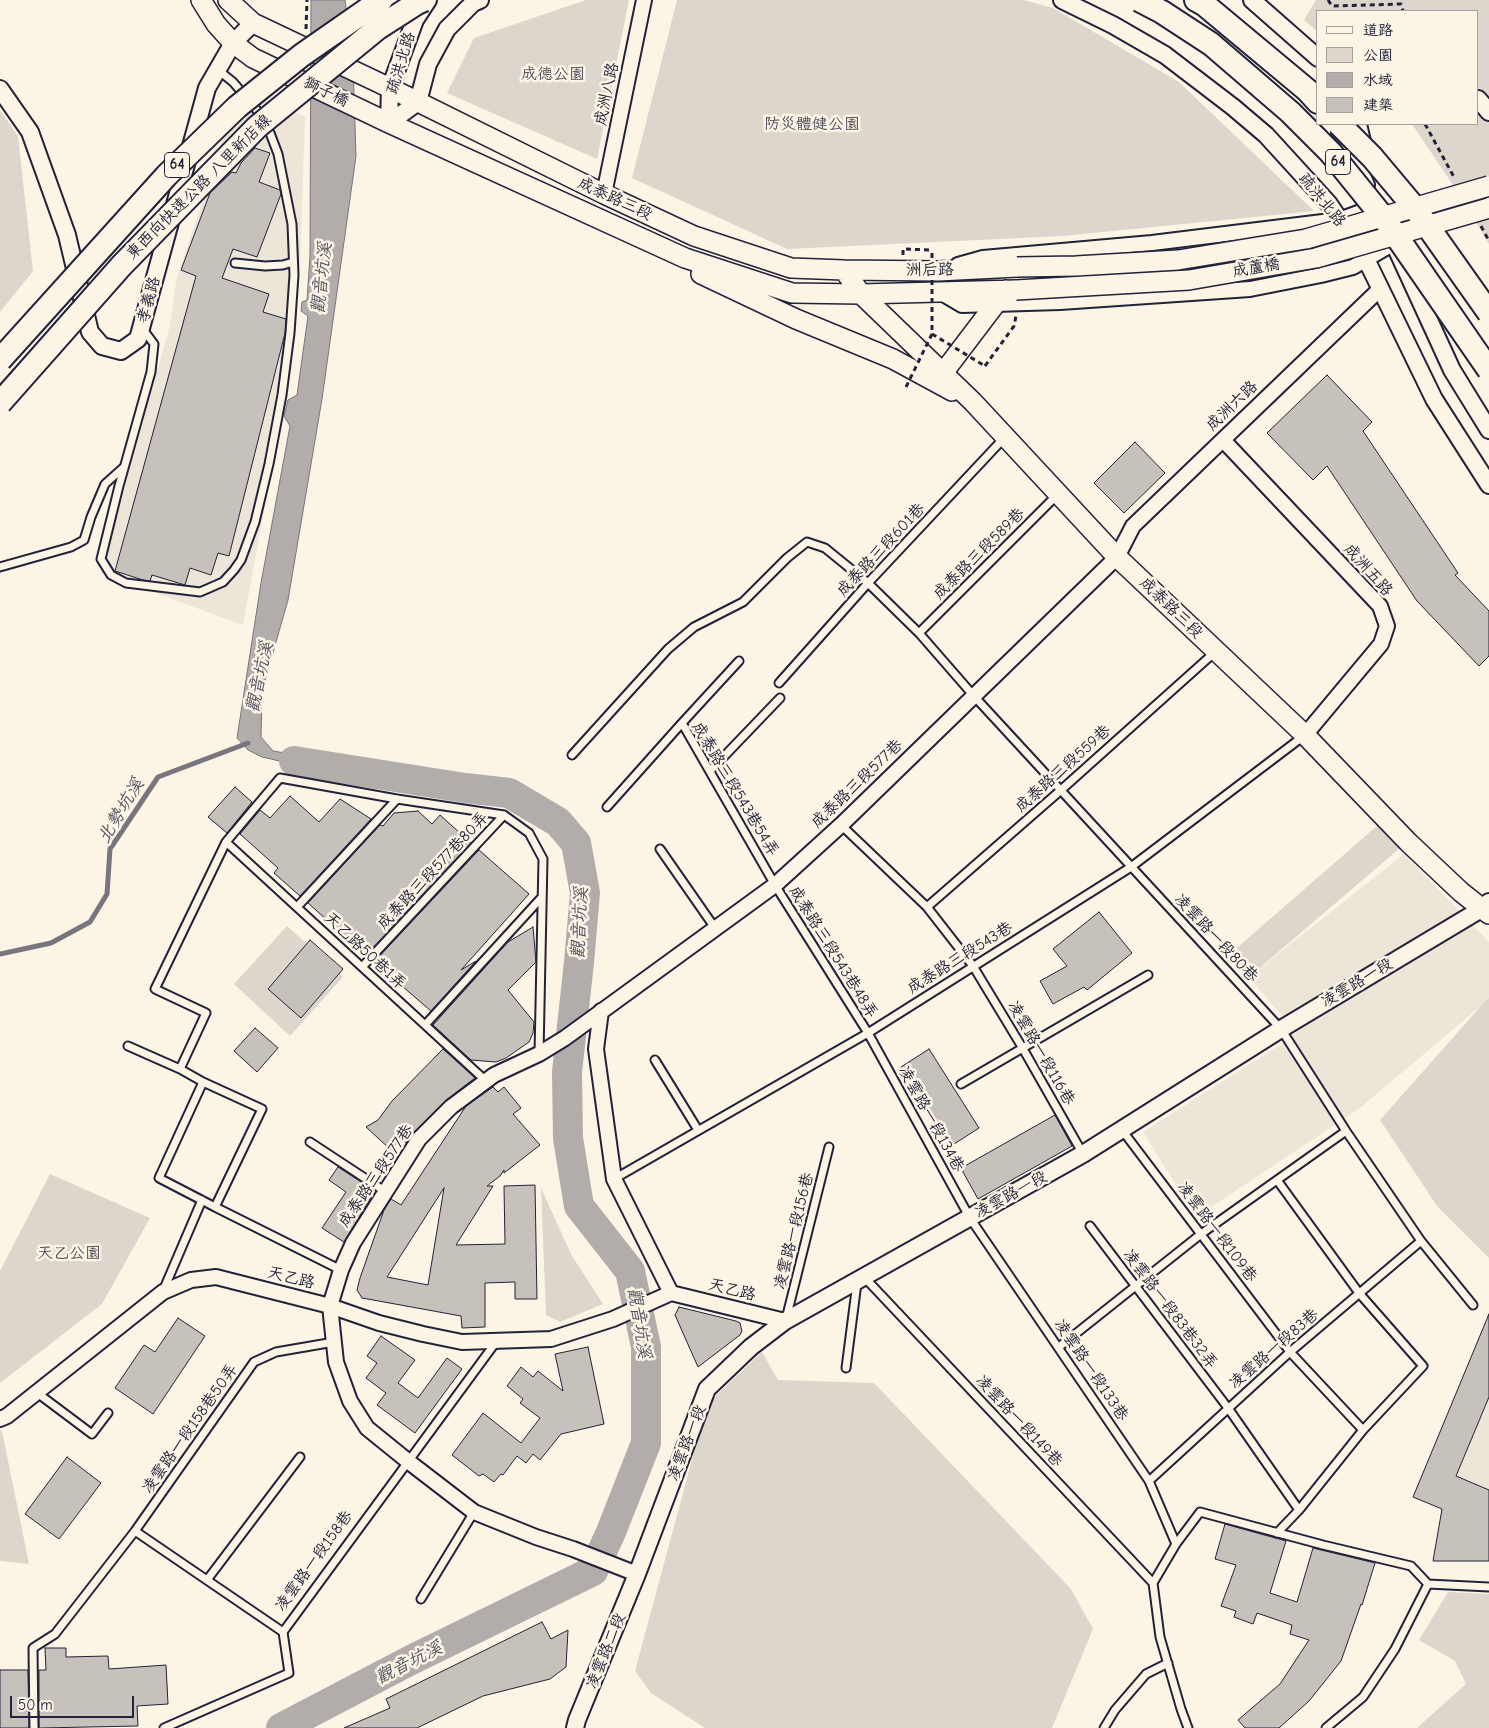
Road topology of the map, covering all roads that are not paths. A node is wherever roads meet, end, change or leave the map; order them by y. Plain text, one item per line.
1 (201, 0) edge
2 (228, 0) edge
3 (426, 0) edge
4 (480, 0) edge
5 (644, 0) edge
6 (1062, 0) edge
7 (1139, 0) edge
8 (1196, 0) edge
9 (1215, 0) edge
10 (1252, 0) edge
11 (384, 4) edge
12 (415, 20) junction
13 (252, 22) junction
14 (233, 43) junction
15 (1316, 56) edge
16 (217, 68) junction
17 (372, 78) joint
18 (390, 88) junction
19 (0, 89) edge
20 (1316, 99) edge
21 (1316, 99) edge
22 (1479, 100) edge
23 (418, 102) junction
24 (367, 112) joint
25 (1489, 112) edge
26 (389, 123) junction
27 (1338, 125) edge
28 (1339, 125) edge
29 (1358, 125) edge
30 (1489, 186) edge
31 (604, 194) junction
32 (1377, 206) junction
33 (1489, 208) edge
34 (1339, 220) junction
35 (619, 229) junction
36 (1394, 243) junction
37 (1366, 259) junction
38 (293, 262) junction
39 (235, 263) dead end
40 (1016, 267) joint
41 (844, 270) junction
42 (938, 270) junction
43 (1381, 288) junction
44 (861, 294) junction
45 (1006, 295) junction
46 (1489, 313) edge
47 (142, 328) junction
48 (0, 360) edge
49 (1489, 370) edge
50 (943, 373) junction
51 (973, 402) junction
52 (0, 403) edge
53 (1489, 430) edge
54 (1005, 437) junction
55 (1223, 440) junction
56 (124, 467) junction
57 (1489, 486) edge
58 (1058, 494) junction
59 (1117, 557) junction
60 (0, 567) edge
61 (868, 583) junction
62 (920, 634) junction
63 (1216, 651) junction
64 (739, 661) dead end
65 (779, 683) dead end
66 (973, 695) junction
67 (780, 698) dead end
68 (682, 723) junction
69 (1305, 736) junction
70 (572, 755) dead end
71 (710, 771) junction
72 (1061, 790) junction
73 (397, 799) junction
74 (607, 807) dead end
75 (504, 815) junction
76 (841, 825) junction
77 (226, 842) junction
78 (660, 849) dead end
79 (1131, 867) junction
80 (775, 885) junction
81 (542, 897) junction
82 (297, 907) junction
83 (927, 907) junction
84 (1487, 908) edge
85 (715, 928) junction
86 (973, 966) junction
87 (362, 967) junction
88 (1148, 975) dead end
89 (601, 1011) junction
90 (425, 1025) junction
91 (1281, 1029) junction
92 (868, 1033) junction
93 (128, 1046) dead end
94 (1022, 1047) junction
95 (540, 1054) junction
96 (655, 1060) dead end
97 (180, 1069) junction
98 (486, 1081) junction
99 (203, 1082) junction
100 (961, 1084) dead end
101 (1122, 1129) junction
102 (698, 1130) junction
103 (1346, 1131) junction
104 (310, 1142) dead end
105 (829, 1147) dead end
106 (1083, 1154) junction
107 (614, 1179) junction
108 (1276, 1180) junction
109 (387, 1192) junction
110 (202, 1200) junction
111 (215, 1207) junction
112 (970, 1218) junction
113 (1090, 1226) dead end
114 (1201, 1234) junction
115 (1421, 1241) junction
116 (341, 1270) junction
117 (861, 1280) junction
118 (1136, 1286) junction
119 (162, 1292) junction
120 (671, 1293) junction
121 (1359, 1293) junction
122 (1473, 1305) dead end
123 (330, 1306) junction
124 (785, 1321) junction
125 (497, 1340) junction
126 (334, 1342) junction
127 (1059, 1348) junction
128 (1290, 1352) junction
129 (846, 1368) dead end
130 (36, 1392) junction
131 (1228, 1408) junction
132 (108, 1414) dead end
133 (0, 1418) edge
134 (1364, 1430) junction
135 (300, 1457) dead end
136 (409, 1462) junction
137 (1149, 1481) junction
138 (1299, 1510) junction
139 (474, 1512) junction
140 (135, 1531) junction
141 (1277, 1533) junction
142 (1176, 1544) junction
143 (637, 1574) junction
144 (207, 1580) junction
145 (1153, 1583) junction
146 (1428, 1584) junction
147 (1489, 1587) edge
148 (421, 1599) dead end
149 (283, 1632) junction
150 (1168, 1663) junction
151 (34, 1728) edge
152 (164, 1728) edge
153 (575, 1728) edge
154 (1104, 1728) edge
155 (1188, 1728) edge
156 (1326, 1728) edge

1 - 14 main road
2 - 13 main road
3 - 12 street, 疏洪北路
3 - 52 highway, 東西向快速公路 八里新店線 / 64, bridge
4 - 23 street, 疏洪北路
5 - 31 street, 成洲八路
6 - 34 street, 疏洪北路
7 - 49 highway, 64, bridge
8 - 20 highway
9 - 21 street
10 - 15 street
11 - 12 lane
11 - 48 highway, 東西向快速公路 八里新店線 / 64, bridge
12 - 18 street, 疏洪北路
13 - 14 street, 孝義路
13 - 17 main road, 獅子橋, bridge
14 - 16 street, 孝義路
14 - 24 main road, 獅子橋
16 - 38 lane
16 - 47 street, 孝義路
17 - 18 main road, 成泰路三段
18 - 23 main road, 成泰路三段
18 - 26 street, 疏洪北路
19 - 47 street, 孝義路
22 - 25 street
23 - 26 street, 疏洪北路
23 - 31 main road, 成泰路三段
24 - 26 main road, 成泰路三段
26 - 35 main road, 成泰路三段
27 - 32 street
28 - 46 highway, 64, bridge
29 - 32 street
30 - 40 main road, 成蘆橋, bridge
31 - 41 main road, 成泰路三段
32 - 34 street
32 - 36 street
33 - 45 main road, 成蘆橋, bridge
34 - 37 street, 疏洪北路
34 - 42 street
35 - 44 main road, 成泰路三段
35 - 51 main road
36 - 37 street
36 - 53 street
37 - 43 street, 疏洪北路
37 - 45 street
38 - 39 lane
38 - 56 lane
40 - 42 main road, 洲后路
41 - 42 main road, 洲后路
41 - 44 main road, 成泰路三段
43 - 55 street, 成洲六路
43 - 57 street, 疏洪北路
44 - 45 main road, 洲后路
44 - 50 main road, 成泰路三段
45 - 50 main road
47 - 56 lane
50 - 51 main road, 成泰路三段
51 - 54 main road, 成泰路三段
54 - 58 main road, 成泰路三段
54 - 61 lane, 成泰路三段601巷
55 - 59 street, 成洲六路
55 - 69 street, 成洲五路
56 - 60 lane
58 - 59 main road, 成泰路三段
58 - 62 lane, 成泰路三段589巷
59 - 63 main road, 成泰路三段
59 - 66 street, 成泰路三段577巷
61 - 62 lane, 凌雲路一段80巷
61 - 65 lane, 成泰路三段601巷
61 - 70 lane, 凌雲路一段80巷
62 - 66 lane, 凌雲路一段80巷
63 - 69 main road, 成泰路三段
63 - 72 lane, 成泰路三段559巷
64 - 68 lane
66 - 72 lane, 凌雲路一段80巷
66 - 76 street, 成泰路三段577巷
67 - 71 lane
68 - 71 lane, 成泰路三段543巷54弄
68 - 74 lane, 成泰路三段543巷54弄
69 - 79 lane, 成泰路三段543巷
69 - 84 main road, 成泰路三段
71 - 80 lane, 成泰路三段543巷54弄
72 - 79 lane, 凌雲路一段80巷
72 - 83 lane, 成泰路三段559巷
73 - 75 lane
73 - 77 lane
73 - 82 lane
75 - 81 lane
75 - 87 lane, 成泰路三段577巷80弄
76 - 80 street, 成泰路三段577巷
76 - 83 lane, 凌雲路一段116巷
77 - 82 lane, 天乙路50巷1弄
77 - 97 lane
78 - 85 lane
79 - 86 lane, 成泰路三段543巷
79 - 91 lane, 凌雲路一段80巷
80 - 85 street, 成泰路三段577巷
80 - 92 lane, 成泰路三段543巷48弄
81 - 90 lane
81 - 95 lane
82 - 87 lane, 天乙路50巷1弄
83 - 86 lane, 凌雲路一段116巷
84 - 91 street, 凌雲路一段
85 - 89 street, 成泰路三段577巷
86 - 92 lane, 成泰路三段543巷
86 - 94 lane, 凌雲路一段116巷
87 - 90 lane, 天乙路50巷1弄
88 - 94 lane
89 - 95 street, 成泰路三段577巷
89 - 107 street
90 - 98 lane, 天乙路50巷1弄
91 - 101 street, 凌雲路一段
91 - 103 lane
92 - 102 lane, 成泰路三段543巷
92 - 112 lane, 凌雲路一段134巷
93 - 97 lane
94 - 100 lane
94 - 106 lane, 凌雲路一段116巷
95 - 98 street, 成泰路三段577巷
96 - 102 lane
97 - 99 lane
98 - 109 street, 成泰路三段577巷
99 - 110 lane
99 - 111 lane
101 - 106 street, 凌雲路一段
101 - 114 lane, 凌雲路一段109巷
102 - 107 lane, 成泰路三段543巷
103 - 108 lane
103 - 115 lane
104 - 109 lane
105 - 124 lane, 凌雲路一段156巷
106 - 112 street, 凌雲路一段
107 - 120 street
108 - 114 lane
108 - 121 lane
109 - 116 street, 成泰路三段577巷
110 - 111 lane
110 - 119 lane
111 - 116 lane
112 - 117 street, 凌雲路一段
112 - 127 lane, 凌雲路一段133巷
113 - 118 lane, 凌雲路一段83巷32弄
114 - 118 lane
114 - 128 lane, 凌雲路一段109巷
115 - 121 lane, 凌雲路一段83巷
115 - 122 lane
116 - 123 street, 成泰路三段577巷
117 - 124 street, 凌雲路一段
117 - 129 lane
117 - 145 lane, 凌雲路一段149巷
118 - 127 lane
118 - 131 lane, 凌雲路一段83巷32弄
119 - 123 street, 天乙路
119 - 130 street, 天乙路
120 - 124 street, 天乙路
120 - 125 street, 天乙路
121 - 128 lane, 凌雲路一段83巷
121 - 134 lane
123 - 125 street, 天乙路
123 - 126 street, 成泰路三段577巷
124 - 143 street, 凌雲路一段
125 - 136 lane, 凌雲路一段158巷
126 - 136 street, 成泰路三段577巷
126 - 140 lane, 凌雲路一段158巷50弄
127 - 137 lane, 凌雲路一段133巷
128 - 131 lane, 凌雲路一段83巷
128 - 134 lane, 凌雲路一段109巷
130 - 132 lane
130 - 133 street, 天乙路
131 - 137 lane, 凌雲路一段83巷
131 - 138 lane, 凌雲路一段83巷32弄
134 - 138 lane
135 - 144 lane
136 - 139 street
136 - 149 lane, 凌雲路一段158巷
137 - 142 lane, 凌雲路一段133巷
138 - 141 lane
139 - 143 street
139 - 148 lane
140 - 144 lane, 凌雲路一段158巷
140 - 151 lane, 凌雲路一段158巷50弄
141 - 142 lane
141 - 146 lane
142 - 145 lane
143 - 153 street, 凌雲路二段
144 - 149 lane, 凌雲路一段158巷
145 - 150 lane
146 - 147 lane
146 - 156 lane
149 - 152 lane
150 - 154 lane
150 - 155 lane

